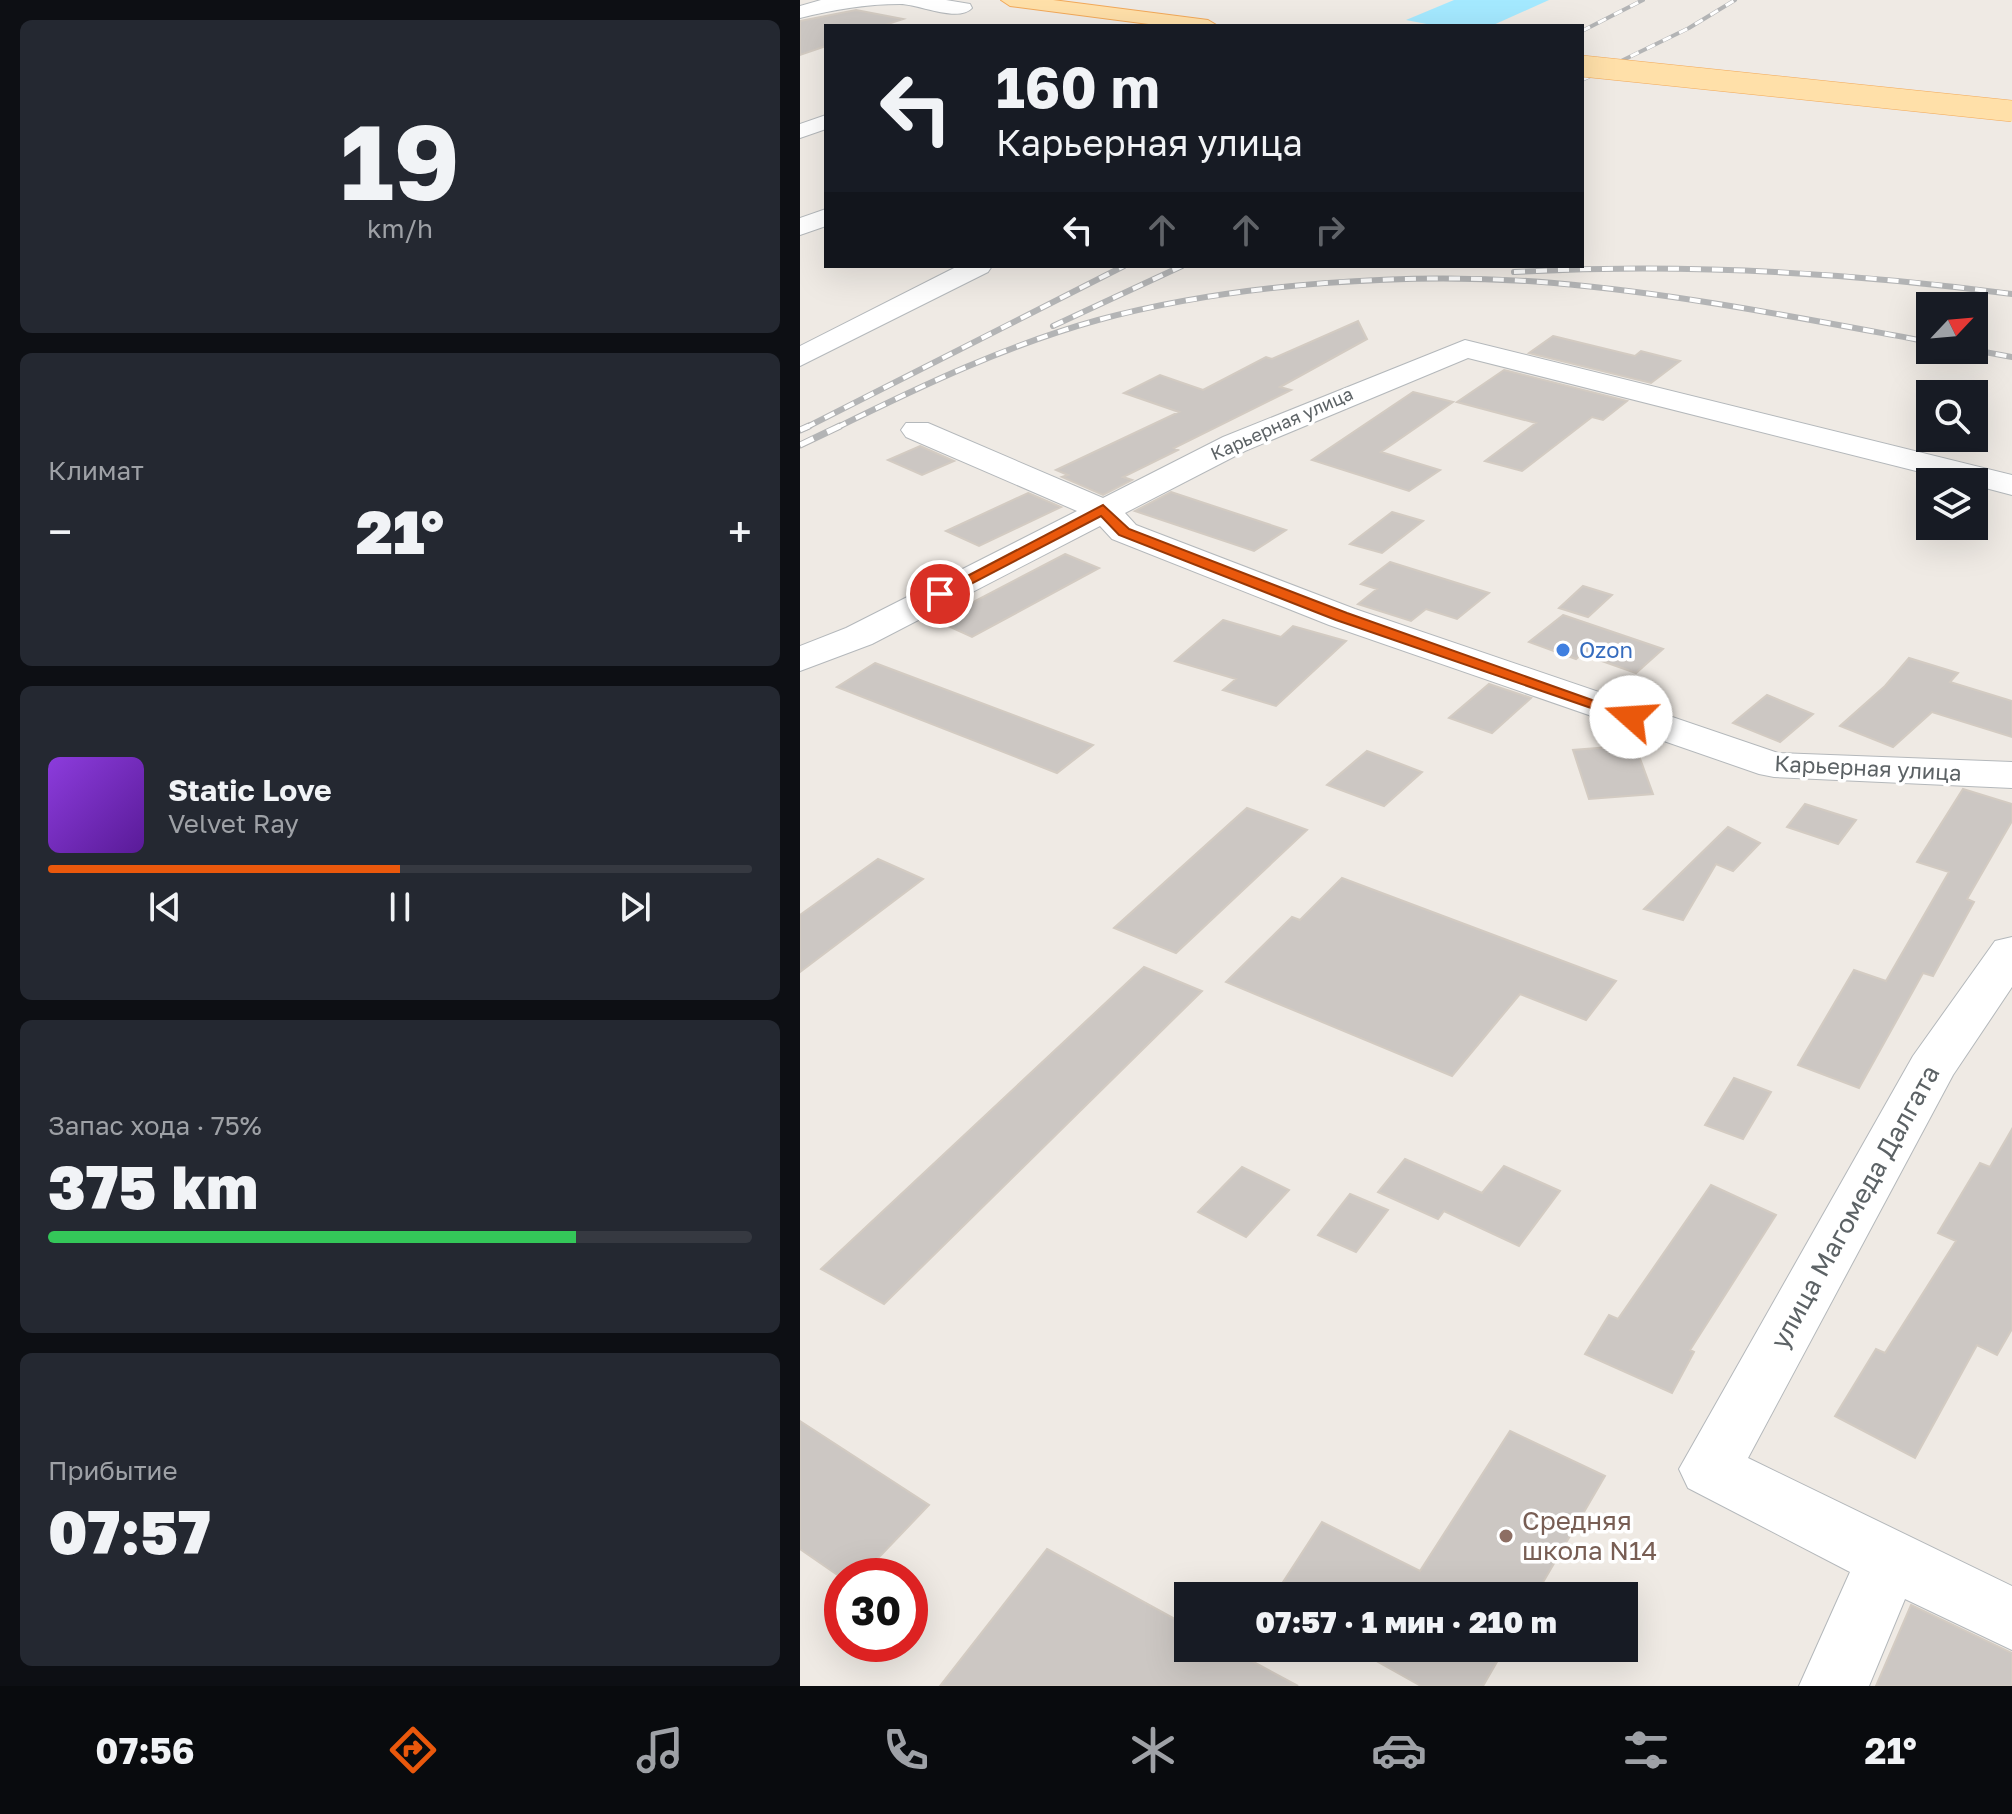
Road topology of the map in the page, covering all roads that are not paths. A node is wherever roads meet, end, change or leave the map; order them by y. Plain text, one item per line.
1 (895, 0) edge
2 (905, 0) edge
3 (1010, 0) edge
4 (963, 8) dead end
5 (800, 12) edge
6 (1193, 24) edge
7 (1584, 66) edge
8 (822, 110) edge
9 (2012, 111) edge
10 (800, 131) edge
11 (824, 218) edge
12 (800, 227) edge
13 (975, 268) edge
14 (800, 330) edge
15 (834, 339) junction
16 (800, 357) edge
17 (917, 430) dead end
18 (2012, 485) edge
19 (1103, 510) junction
20 (800, 659) edge
21 (2012, 775) edge
22 (2012, 952) edge
23 (1889, 1559) junction
24 (2012, 1619) edge
25 (1834, 1686) edge

1 - 5 street
2 - 4 street
3 - 6 main road
7 - 9 main road, bridge
8 - 10 street
11 - 12 street
13 - 15 street
14 - 15 street
15 - 16 street
17 - 19 street, Карьерная улица
18 - 19 street, Карьерная улица
19 - 20 street, Карьерная улица
19 - 21 street, Карьерная улица
22 - 23 street, улица Магомеда Далгата
23 - 24 street
23 - 25 street

